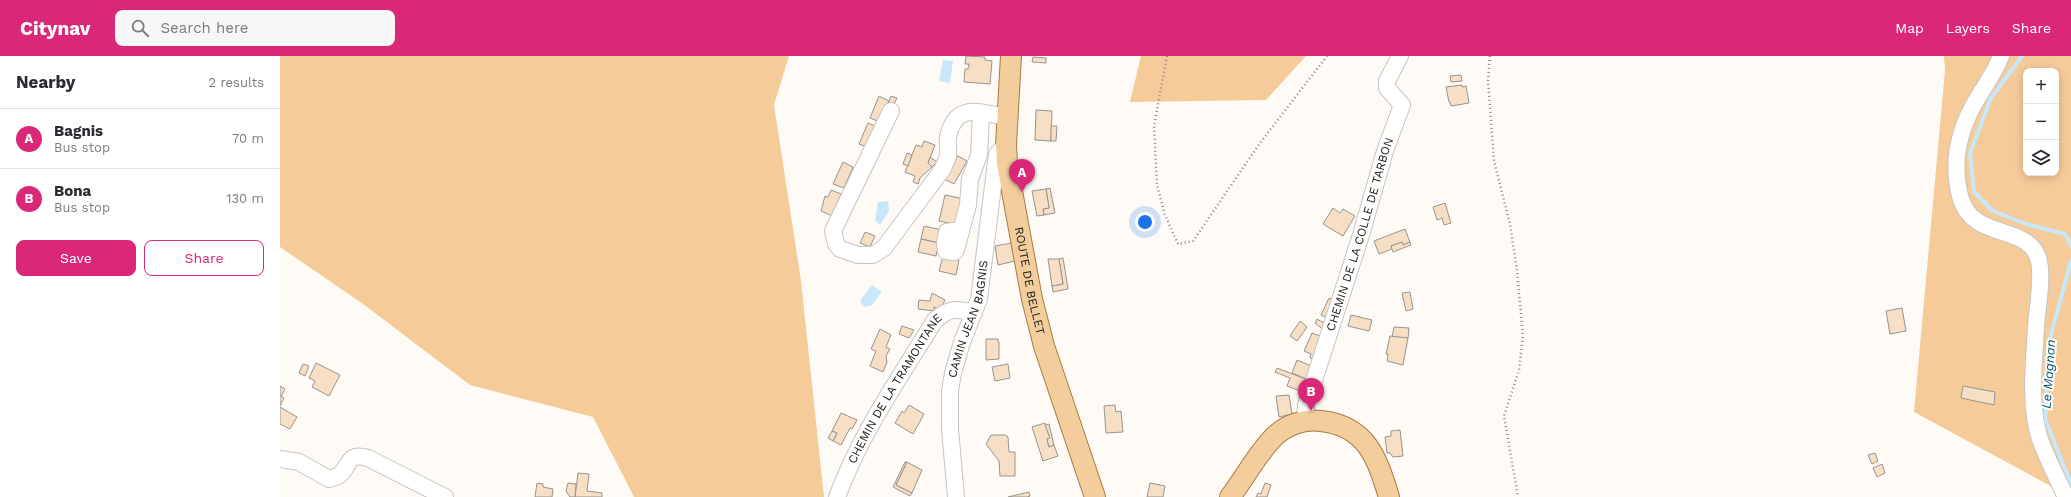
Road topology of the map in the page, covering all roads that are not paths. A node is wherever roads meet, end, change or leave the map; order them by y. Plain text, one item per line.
1 (1011, 56) edge
2 (1400, 56) edge
3 (2001, 56) edge
4 (891, 111) dead end
5 (981, 113) junction
6 (1007, 118) junction
7 (1006, 145) junction
8 (961, 232) dead end
9 (974, 313) junction
10 (1305, 421) junction
11 (280, 459) edge
12 (445, 497) edge
13 (837, 497) edge
14 (956, 497) edge
15 (1095, 497) edge
16 (1230, 497) edge
17 (1389, 497) edge
18 (2066, 497) edge

1 - 6 main road, ROUTE DE BELLET
2 - 10 street, CHEMIN DE LA COLLE DE TARBON
3 - 18 street
4 - 5 street
5 - 6 street
5 - 8 street
6 - 7 main road, ROUTE DE BELLET
7 - 9 street, CAMIN JEAN BAGNIS
7 - 15 main road, ROUTE DE BELLET
9 - 13 street, CHEMIN DE LA TRAMONTANE
9 - 14 street, CAMIN JEAN BAGNIS
10 - 16 main road
10 - 17 main road
11 - 12 street

